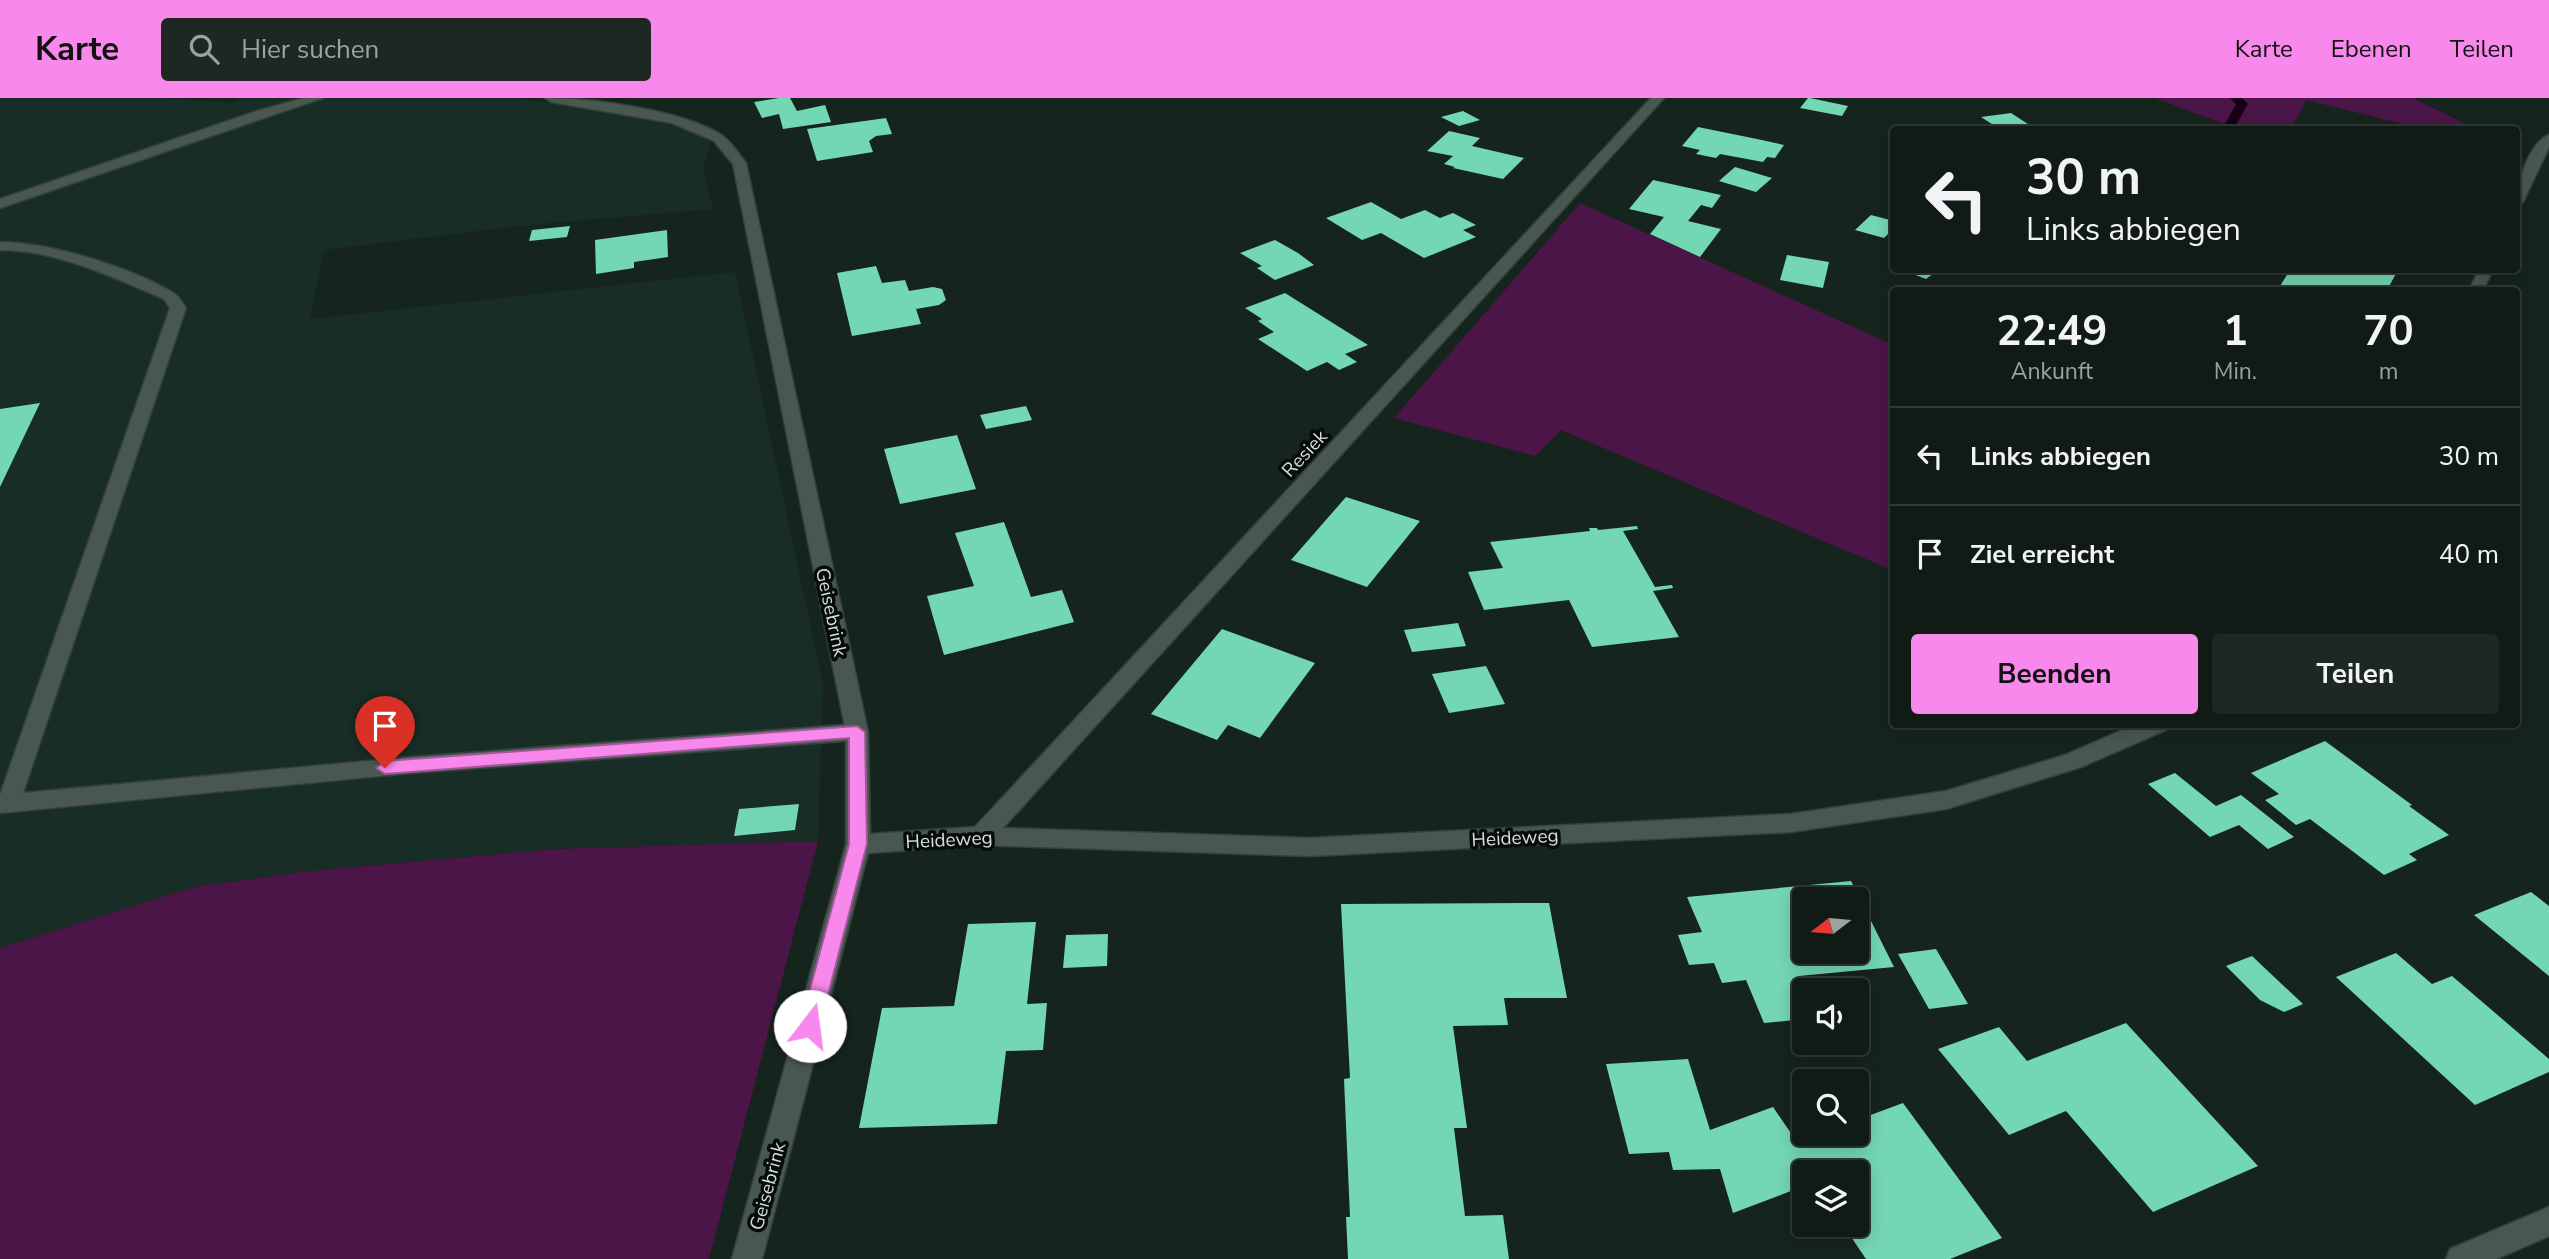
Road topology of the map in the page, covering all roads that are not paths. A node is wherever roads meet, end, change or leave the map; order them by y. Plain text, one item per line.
1 (317, 98) edge
2 (551, 98) edge
3 (1658, 98) edge
4 (2549, 139) edge
5 (2520, 193) edge
6 (0, 204) edge
7 (0, 246) edge
8 (2149, 728) edge
9 (857, 732) junction
10 (5, 803) edge
11 (981, 836) junction
12 (858, 844) junction
13 (2549, 1221) edge
14 (747, 1259) edge
15 (2460, 1259) edge

1 - 6 street
2 - 9 street, Geisebrink
3 - 11 street, Resiek
4 - 5 street
7 - 10 street
8 - 11 street, Heideweg
9 - 10 street
9 - 12 street, Geisebrink
11 - 12 street, Heideweg
12 - 14 street, Geisebrink
13 - 15 street

